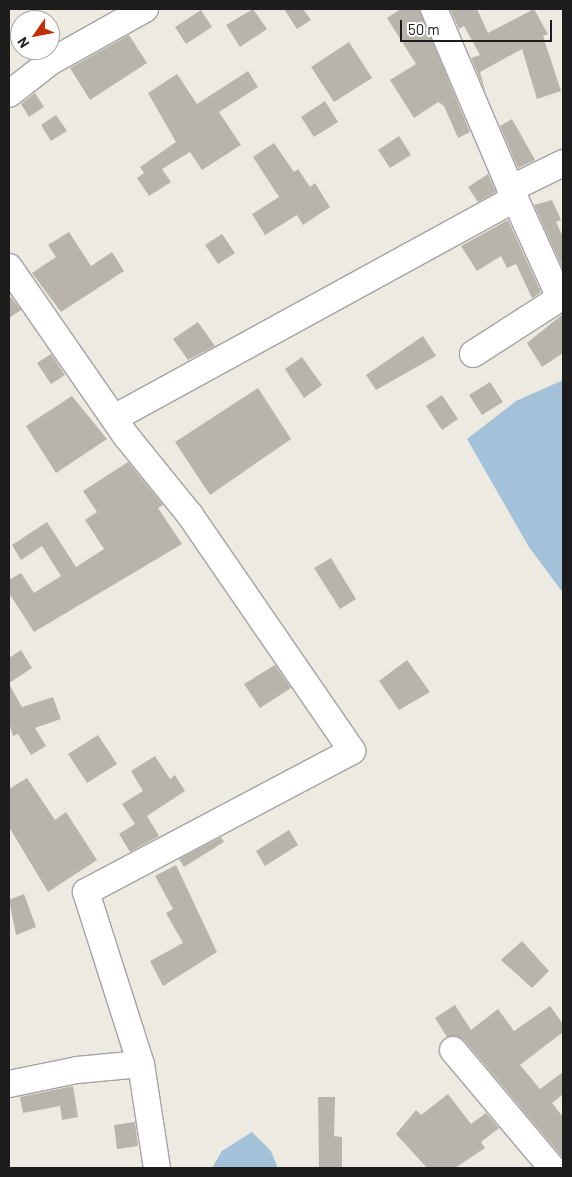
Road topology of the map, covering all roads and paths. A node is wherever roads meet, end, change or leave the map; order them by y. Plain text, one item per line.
1 (145, 9) edge
2 (434, 9) edge
3 (9, 94) edge
4 (563, 163) edge
5 (512, 194) junction
6 (9, 267) edge
7 (473, 354) dead end
8 (116, 417) junction
9 (452, 1050) dead end
10 (140, 1064) junction
11 (9, 1084) edge
12 (157, 1168) edge
13 (552, 1168) edge

1 - 3 street
2 - 5 street
4 - 5 street
5 - 7 street
5 - 8 street
6 - 8 street
8 - 10 street
9 - 13 street
10 - 11 street
10 - 12 street

